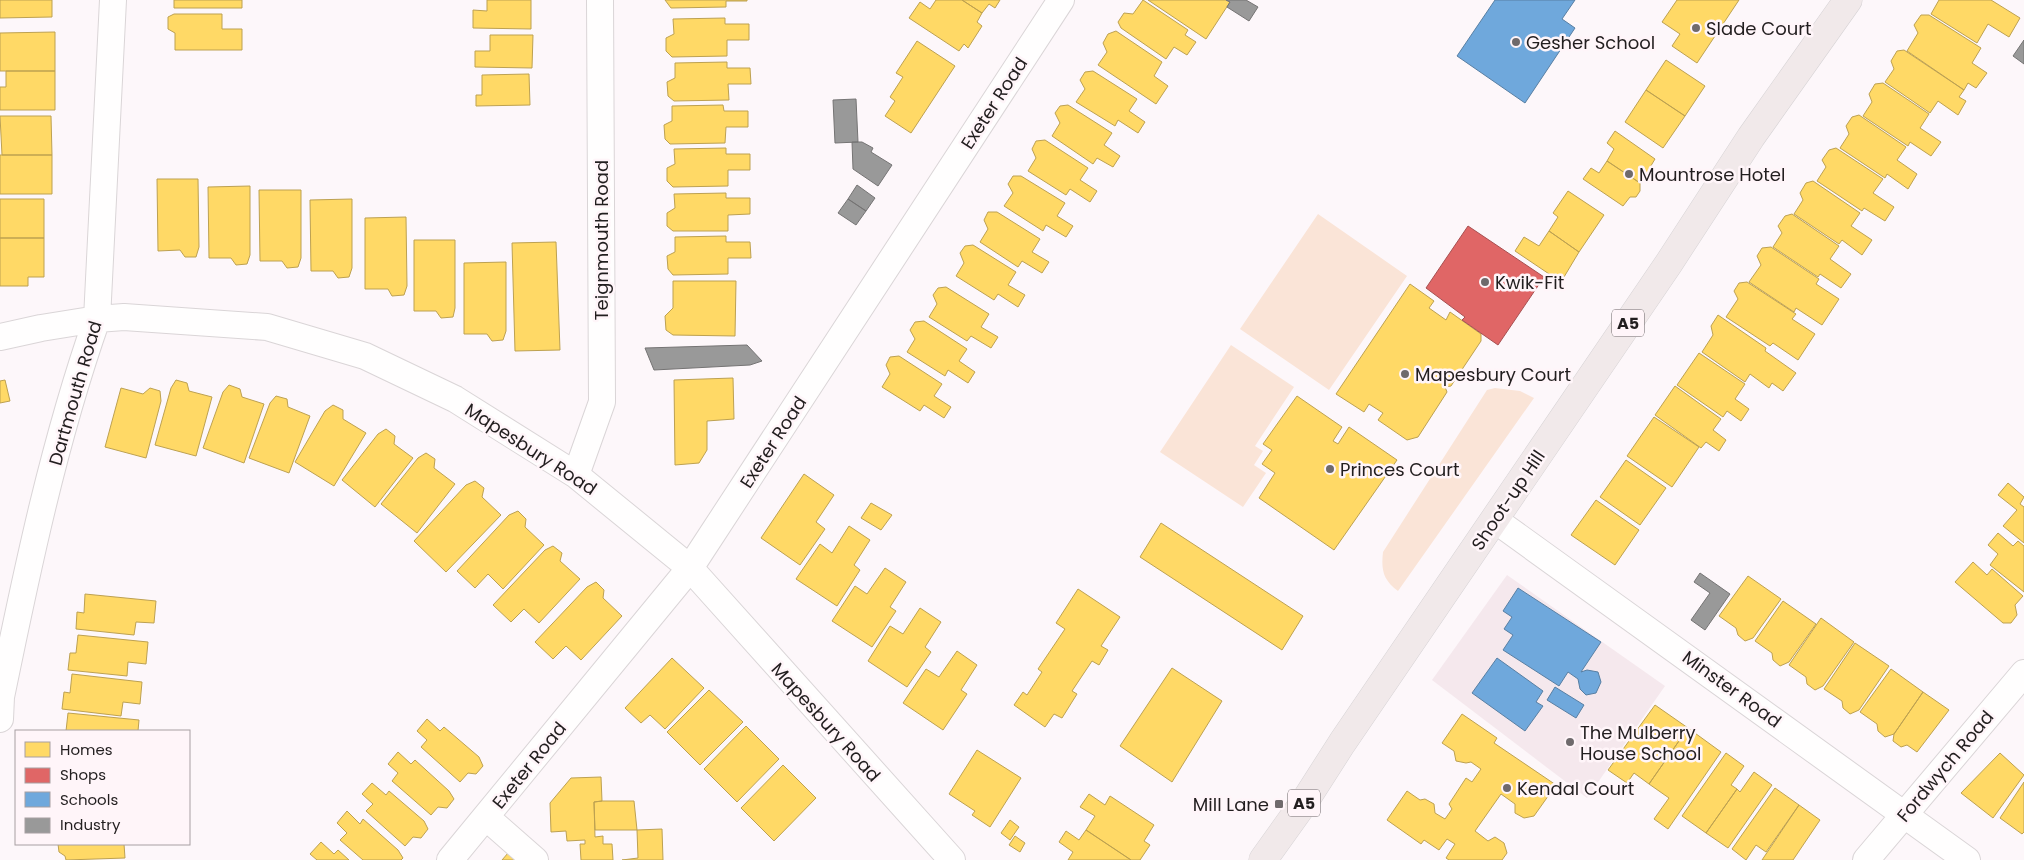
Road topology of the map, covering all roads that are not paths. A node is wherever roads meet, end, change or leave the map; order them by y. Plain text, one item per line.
1 (112, 0) edge
2 (600, 0) edge
3 (1061, 0) edge
4 (1848, 0) edge
5 (98, 319) junction
6 (0, 338) edge
7 (576, 475) junction
8 (1495, 520) junction
9 (690, 568) junction
10 (2024, 673) edge
11 (0, 720) edge
12 (1905, 813) junction
13 (487, 818) junction
14 (450, 860) edge
15 (535, 860) edge
16 (952, 860) edge
17 (1263, 860) edge
18 (1866, 860) edge
19 (1967, 860) edge

1 - 5 street, Dartmouth Road
2 - 7 street, Teignmouth Road
3 - 9 street, Exeter Road
4 - 8 main road, Shoot-up Hill / A5
5 - 6 street, Mapesbury Road
5 - 7 street, Mapesbury Road
5 - 11 street, Dartmouth Road
7 - 9 street, Mapesbury Road
8 - 12 street, Minster Road
8 - 17 main road, Shoot-up Hill / A5
9 - 13 street, Exeter Road
9 - 16 street, Mapesbury Road
10 - 12 street, Fordwych Road
12 - 18 street, Fordwych Road
12 - 19 street, Minster Road
13 - 14 street, Exeter Road
13 - 15 street

